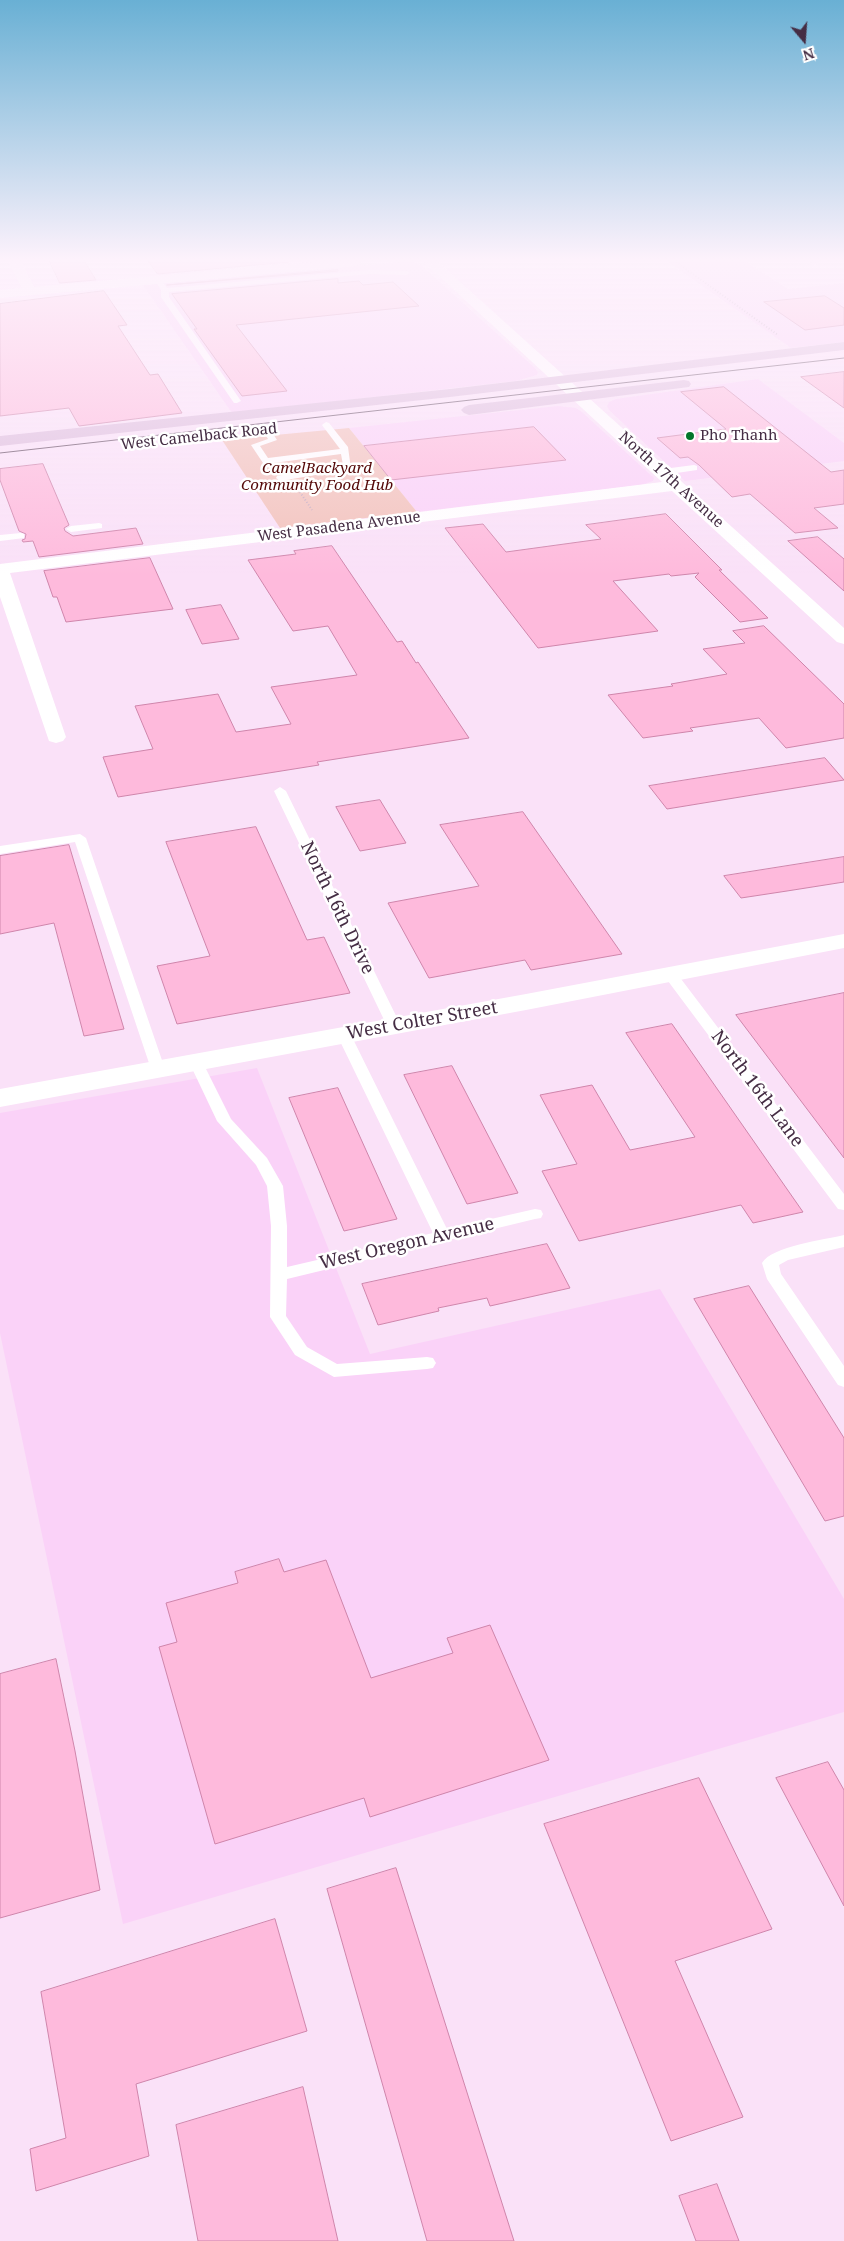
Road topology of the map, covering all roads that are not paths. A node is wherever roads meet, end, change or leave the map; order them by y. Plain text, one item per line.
1 (213, 367) edge
2 (545, 367) edge
3 (672, 367) edge
4 (560, 380) junction
5 (697, 382) dead end
6 (580, 397) junction
7 (237, 401) dead end
8 (452, 412) dead end
9 (343, 423) dead end
10 (319, 426) joint
11 (285, 429) dead end
12 (267, 431) junction
13 (248, 432) dead end
14 (0, 441) edge
15 (345, 451) junction
16 (694, 468) dead end
17 (662, 472) junction
18 (285, 477) road end
19 (677, 485) junction
20 (99, 526) dead end
21 (71, 529) dead end
22 (21, 536) dead end
23 (0, 538) edge
24 (0, 569) edge
25 (844, 638) edge
26 (56, 738) dead end
27 (280, 791) dead end
28 (0, 850) edge
29 (844, 941) edge
30 (670, 974) junction
31 (394, 1026) junction
32 (344, 1035) junction
33 (196, 1062) junction
34 (158, 1069) junction
35 (0, 1098) edge
36 (844, 1205) edge
37 (535, 1214) dead end
38 (442, 1235) junction
39 (844, 1241) edge
40 (278, 1275) junction
41 (427, 1363) dead end
42 (844, 1380) edge

1 - 7 lane
2 - 4 street, North 17th Avenue
3 - 4 main road, West Camelback Road
4 - 6 street, North 17th Avenue
4 - 14 main road, West Camelback Road
5 - 6 main road
6 - 8 main road
6 - 17 street, North 17th Avenue
9 - 10 main road
10 - 15 lane
11 - 12 main road, West Camelback Road
12 - 13 main road, West Camelback Road
12 - 15 lane
15 - 18 lane
16 - 17 lane
17 - 19 street, North 17th Avenue
19 - 24 street, West Pasadena Avenue
19 - 25 street, North 17th Avenue
20 - 21 lane
22 - 23 lane
24 - 26 street
27 - 31 lane, North 16th Drive
28 - 34 lane
29 - 30 street, West Colter Street
30 - 31 street, West Colter Street
30 - 36 lane, North 16th Lane
31 - 32 street, West Colter Street
32 - 33 street, West Colter Street
32 - 38 lane
33 - 34 street, West Colter Street
33 - 40 lane
34 - 35 street, West Colter Street
37 - 38 lane, West Oregon Avenue
38 - 40 lane, West Oregon Avenue
39 - 42 lane
40 - 41 lane

